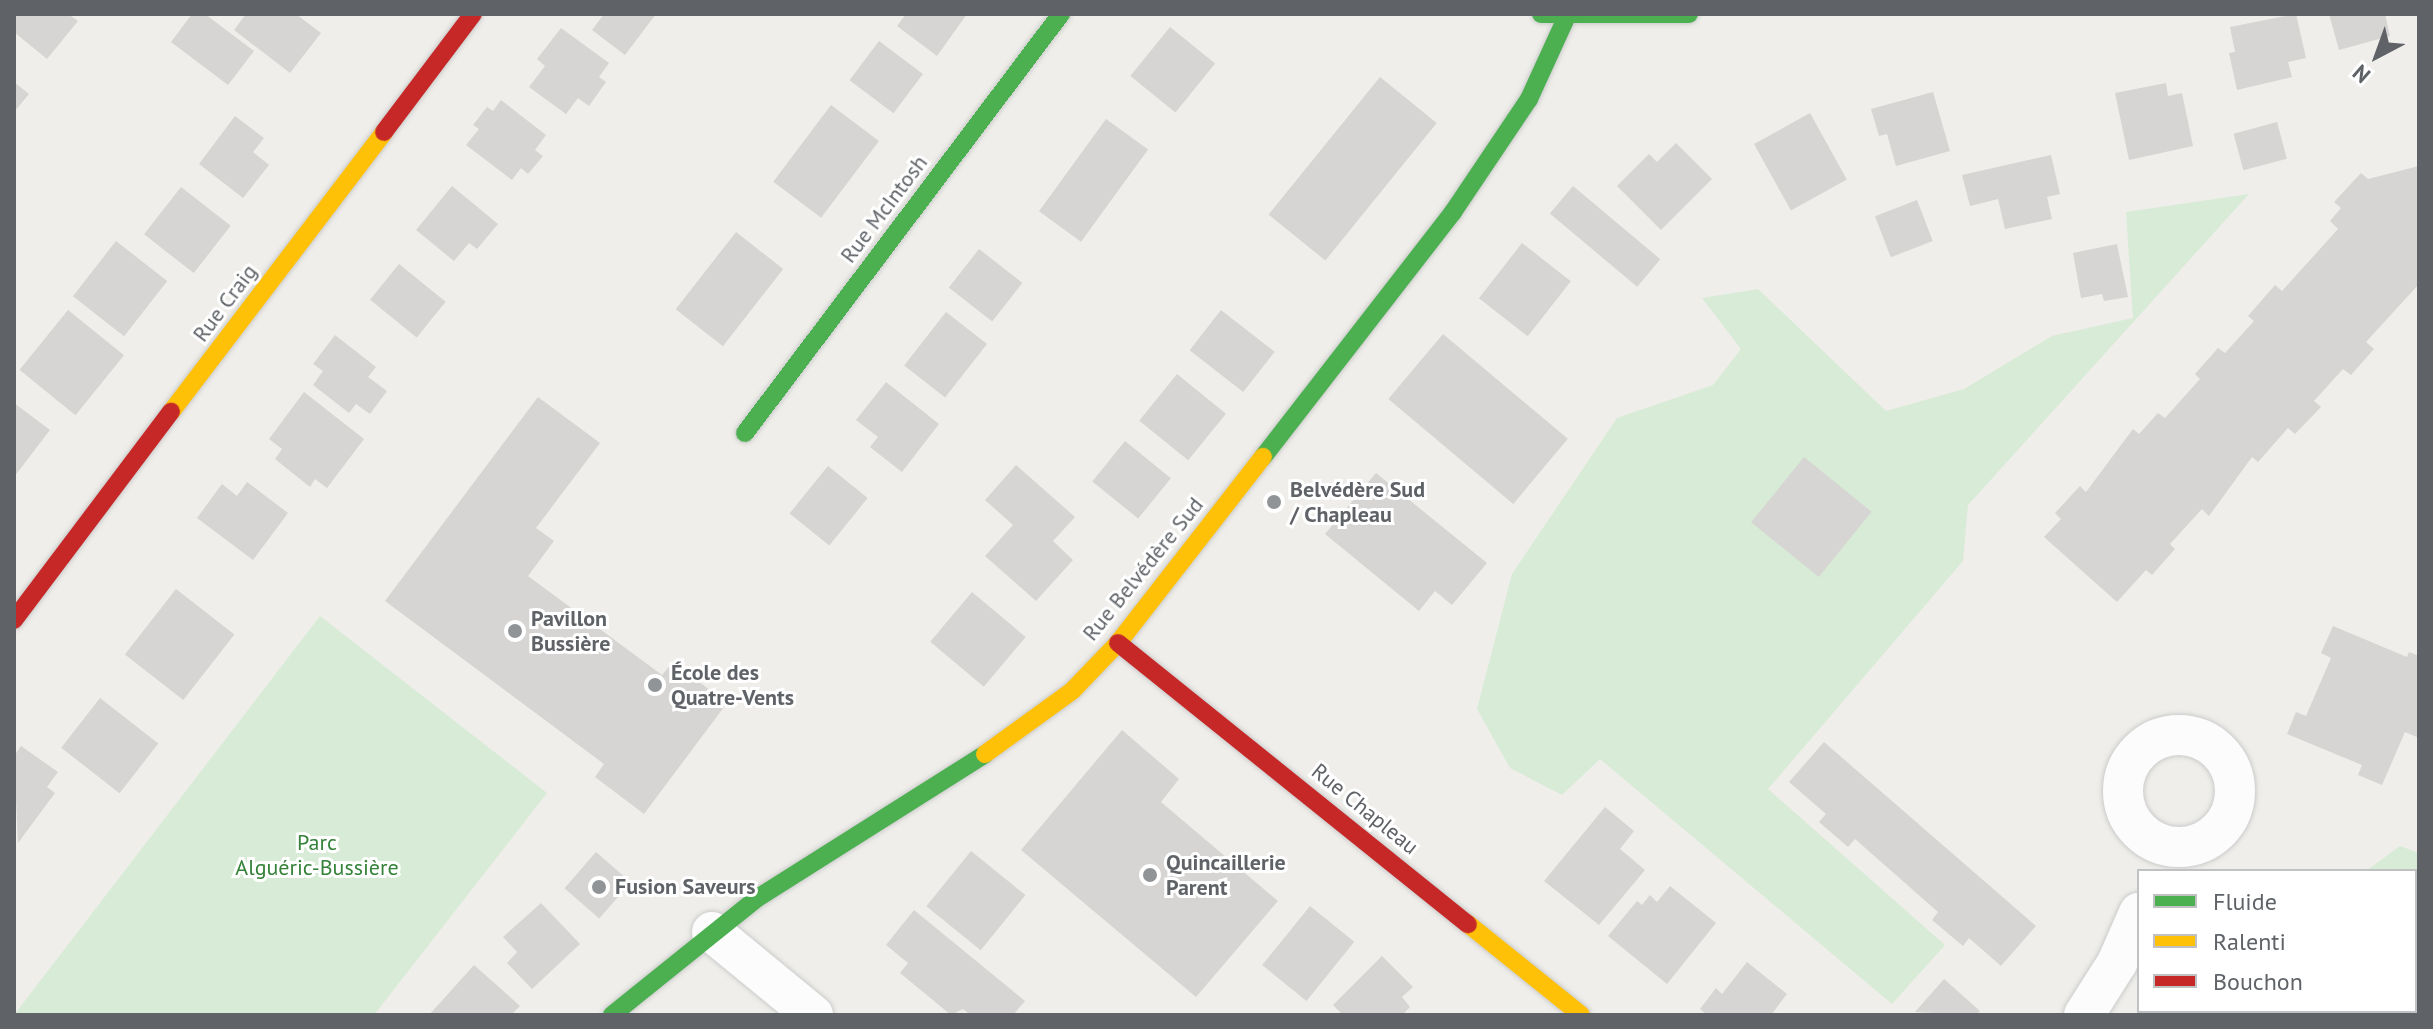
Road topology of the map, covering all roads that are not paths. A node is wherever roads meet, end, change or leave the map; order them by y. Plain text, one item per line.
1 (473, 14) edge
2 (1061, 14) edge
3 (1538, 14) edge
4 (1689, 14) edge
5 (1568, 16) edge
6 (745, 433) dead end
7 (14, 620) edge
8 (1118, 643) junction
9 (2137, 918) edge
10 (712, 932) junction
11 (612, 1015) edge
12 (813, 1015) edge
13 (1581, 1015) edge
14 (2084, 1015) edge

1 - 7 street, Rue Craig
2 - 6 street, Rue McIntosh
3 - 5 street
4 - 5 street
5 - 8 street, Rue Belvédère Sud
8 - 10 street, Rue Belvédère Sud
8 - 13 street, Rue Chapleau
9 - 14 street
10 - 11 street, Rue Belvédère Sud
10 - 12 street

